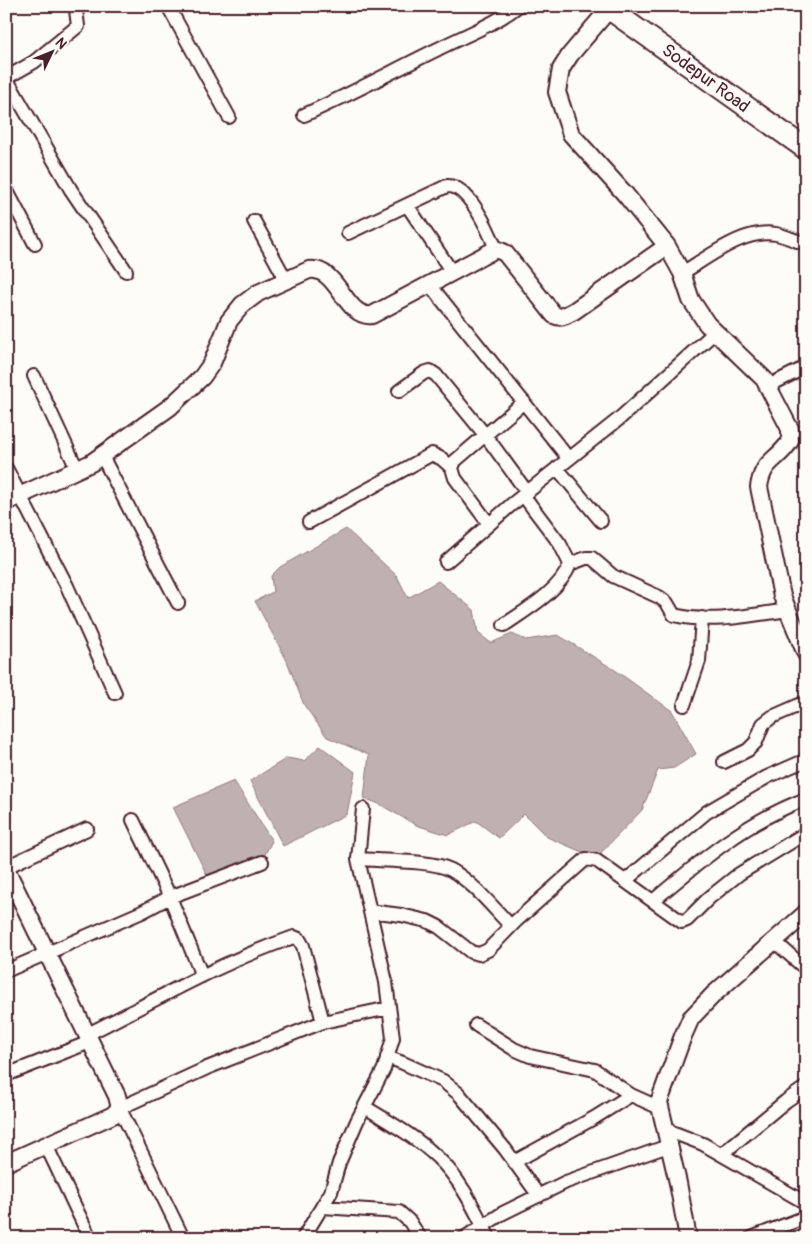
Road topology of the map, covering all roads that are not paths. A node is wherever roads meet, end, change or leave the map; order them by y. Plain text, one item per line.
1 (80, 6) edge
2 (168, 6) edge
3 (518, 6) edge
4 (608, 8) edge
5 (6, 78) edge
6 (304, 115) dead end
7 (229, 117) dead end
8 (806, 149) edge
9 (6, 189) edge
10 (407, 205) junction
11 (254, 220) dead end
12 (348, 233) dead end
13 (35, 244) dead end
14 (806, 244) edge
15 (667, 246) junction
16 (496, 249) junction
17 (126, 271) dead end
18 (452, 272) junction
19 (682, 273) junction
20 (286, 280) junction
21 (430, 284) junction
22 (715, 332) junction
23 (806, 367) edge
24 (34, 376) dead end
25 (768, 386) junction
26 (399, 391) dead end
27 (524, 402) junction
28 (486, 436) junction
29 (102, 456) junction
30 (569, 459) junction
31 (6, 468) edge
32 (452, 468) junction
33 (557, 468) junction
34 (77, 469) junction
35 (525, 494) junction
36 (13, 499) edge
37 (601, 521) dead end
38 (309, 522) dead end
39 (489, 524) junction
40 (446, 562) dead end
41 (570, 564) junction
42 (178, 602) dead end
43 (788, 610) junction
44 (702, 618) junction
45 (504, 624) dead end
46 (805, 651) edge
47 (115, 692) dead end
48 (806, 702) edge
49 (684, 705) dead end
50 (806, 760) edge
51 (724, 762) dead end
52 (806, 799) edge
53 (364, 809) dead end
54 (133, 820) dead end
55 (87, 829) dead end
56 (806, 833) edge
57 (358, 859) junction
58 (262, 862) dead end
59 (6, 868) edge
60 (625, 881) junction
61 (170, 897) junction
62 (653, 901) junction
63 (370, 910) junction
64 (806, 913) edge
65 (511, 926) junction
66 (774, 941) junction
67 (47, 953) junction
68 (806, 969) edge
69 (6, 971) edge
70 (202, 976) junction
71 (389, 1008) junction
72 (323, 1022) junction
73 (476, 1025) dead end
74 (88, 1038) junction
75 (387, 1057) junction
76 (6, 1075) edge
77 (806, 1087) edge
78 (631, 1095) junction
79 (364, 1107) junction
80 (660, 1108) junction
81 (120, 1109) junction
82 (664, 1129) junction
83 (46, 1145) junction
84 (668, 1146) junction
85 (722, 1154) junction
86 (514, 1162) junction
87 (6, 1163) edge
88 (539, 1196) junction
89 (806, 1203) edge
90 (322, 1207) junction
91 (806, 1217) edge
92 (483, 1226) junction
93 (90, 1238) edge
94 (183, 1238) edge
95 (303, 1238) edge
96 (420, 1238) edge
97 (464, 1238) edge
98 (489, 1238) edge
99 (688, 1238) edge
100 (751, 1238) edge

1 - 5 street
2 - 7 street
3 - 6 street
4 - 8 main road, Sodepur Road
4 - 15 street
5 - 17 street
9 - 13 street
10 - 12 street
10 - 16 street
10 - 18 street
11 - 20 street
14 - 19 street
15 - 16 street
15 - 19 street
16 - 18 street
18 - 21 street
19 - 22 street
20 - 21 street
20 - 29 street
21 - 27 street
22 - 25 street
22 - 30 street
23 - 25 street
24 - 34 street
25 - 43 street
26 - 28 street
27 - 28 street
27 - 30 street
28 - 32 street
28 - 35 street
29 - 34 street
29 - 42 street
30 - 33 street
31 - 36 street
32 - 38 street
32 - 39 street
33 - 35 street
33 - 37 street
34 - 36 street
35 - 39 street
35 - 41 street
36 - 47 street
39 - 40 street
41 - 44 street
41 - 45 street
43 - 44 street
43 - 46 street
44 - 49 street
48 - 51 street
50 - 60 street
52 - 62 street
53 - 57 street
54 - 61 street
55 - 59 street
56 - 62 street
57 - 63 street
57 - 65 street
58 - 61 street
59 - 67 street
60 - 62 street
60 - 65 street
61 - 67 street
61 - 70 street
63 - 65 street
63 - 71 street
64 - 66 street
66 - 68 street
66 - 80 street
67 - 69 street
67 - 74 street
70 - 72 street
70 - 74 street
71 - 72 street
71 - 75 street
72 - 81 street
73 - 78 street
74 - 76 street
74 - 81 street
75 - 79 street
75 - 86 street
77 - 85 street
78 - 80 street
78 - 86 street
79 - 90 street
79 - 92 street
80 - 82 street
81 - 83 street
81 - 94 street
82 - 84 street
82 - 85 street
83 - 87 street
83 - 93 street
84 - 88 street
84 - 99 street
85 - 89 street
86 - 88 street
88 - 92 street
90 - 95 street
90 - 96 street
91 - 100 street
92 - 97 street
92 - 98 street

